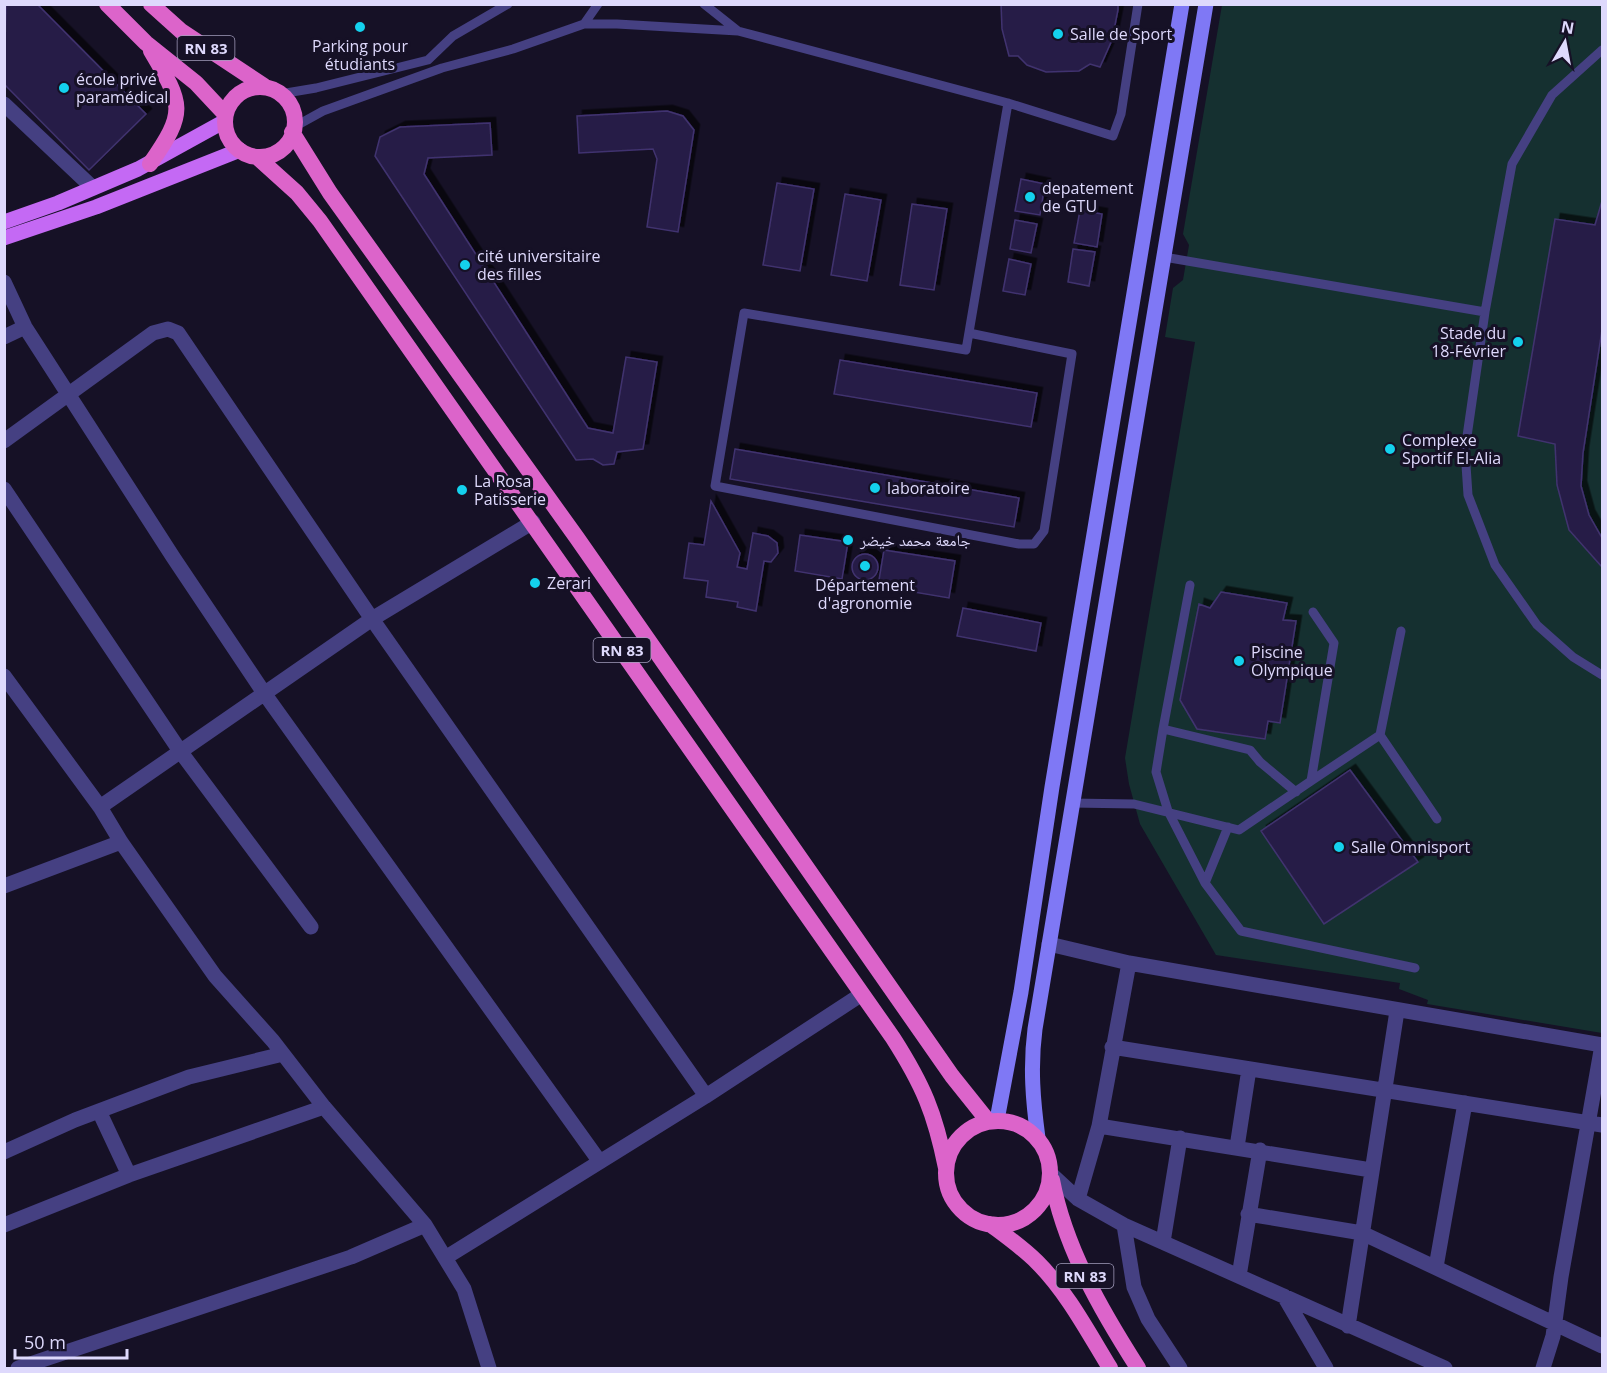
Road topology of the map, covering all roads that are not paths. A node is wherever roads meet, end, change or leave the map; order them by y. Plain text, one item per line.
1 (107, 4) edge
2 (151, 4) edge
3 (508, 4) edge
4 (598, 4) edge
5 (704, 4) edge
6 (1138, 4) edge
7 (1182, 4) edge
8 (1206, 4) edge
9 (584, 24) junction
10 (738, 31) junction
11 (146, 42) junction
12 (1602, 50) edge
13 (264, 87) junction
14 (280, 94) junction
15 (4, 104) edge
16 (1008, 104) junction
17 (225, 118) junction
18 (293, 129) junction
19 (240, 150) junction
20 (257, 157) junction
21 (150, 164) junction
22 (93, 189) junction
23 (4, 222) edge
24 (4, 238) edge
25 (1164, 257) junction
26 (4, 282) edge
27 (1485, 312) junction
28 (25, 327) junction
29 (969, 333) junction
30 (4, 338) edge
31 (68, 393) junction
32 (4, 441) edge
33 (4, 489) edge
34 (533, 522) junction
35 (1190, 585) dead end
36 (1313, 612) dead end
37 (372, 619) junction
38 (1401, 631) dead end
39 (1602, 675) edge
40 (4, 676) edge
41 (264, 693) junction
42 (1163, 729) junction
43 (1380, 735) junction
44 (180, 751) junction
45 (1311, 780) junction
46 (1296, 792) junction
47 (1072, 803) junction
48 (100, 807) junction
49 (1168, 811) junction
50 (1437, 819) dead end
51 (1228, 828) junction
52 (121, 842) junction
53 (1205, 883) junction
54 (4, 886) edge
55 (311, 927) dead end
56 (1050, 944) junction
57 (1129, 963) junction
58 (1415, 968) dead end
59 (862, 994) junction
60 (1397, 1011) junction
61 (1112, 1047) junction
62 (283, 1054) junction
63 (1249, 1069) junction
64 (1383, 1092) junction
65 (706, 1096) junction
66 (1465, 1103) junction
67 (324, 1107) junction
68 (99, 1111) junction
69 (993, 1121) junction
70 (1596, 1124) edge
71 (1099, 1126) junction
72 (1038, 1138) junction
73 (1180, 1138) junction
74 (1237, 1147) junction
75 (1260, 1150) junction
76 (4, 1152) edge
77 (600, 1162) junction
78 (946, 1168) junction
79 (1371, 1170) junction
80 (1051, 1174) junction
81 (129, 1175) junction
82 (1078, 1199) junction
83 (1248, 1214) junction
84 (990, 1224) junction
85 (4, 1225) edge
86 (425, 1225) junction
87 (1124, 1226) junction
88 (1362, 1233) junction
89 (1162, 1242) junction
90 (445, 1258) junction
91 (1436, 1267) junction
92 (1239, 1276) junction
93 (1284, 1296) junction
94 (1555, 1325) junction
95 (1348, 1326) junction
96 (1602, 1346) edge
97 (18, 1368) edge
98 (489, 1368) edge
99 (1110, 1368) edge
100 (1138, 1368) edge
101 (1180, 1368) edge
102 (1326, 1368) edge
103 (1445, 1368) edge
104 (1542, 1368) edge

1 - 11 highway, RN 83
2 - 13 highway, RN 83
3 - 14 lane
4 - 9 lane
5 - 10 lane
6 - 16 lane
7 - 69 main road
8 - 25 main road
9 - 10 lane
9 - 18 lane
10 - 16 lane
11 - 17 highway, RN 83
11 - 21 highway
12 - 27 lane
13 - 14 highway
13 - 17 highway
14 - 18 highway
15 - 22 street
16 - 29 lane
17 - 19 highway
17 - 21 main road
18 - 20 highway
18 - 69 highway, RN 83
19 - 20 highway
19 - 24 main road
20 - 34 highway, RN 83
21 - 22 main road
22 - 23 main road
25 - 27 lane
25 - 47 main road
26 - 28 street
27 - 39 lane
28 - 30 street
28 - 31 street
29 - 29 lane
31 - 32 street
31 - 37 street
31 - 41 street
33 - 44 street
34 - 37 street
34 - 59 highway, RN 83
35 - 42 lane
36 - 45 lane
37 - 41 street
37 - 65 street
38 - 43 lane
40 - 48 street
41 - 44 street
41 - 77 street
42 - 46 lane
42 - 49 lane
43 - 45 lane
43 - 50 lane
44 - 48 street
44 - 55 street
45 - 46 lane
46 - 51 lane
47 - 49 lane
47 - 56 main road
48 - 52 street
49 - 51 lane
49 - 53 lane
51 - 53 lane
52 - 54 street
52 - 62 street
53 - 58 lane
56 - 57 street
56 - 72 main road
57 - 60 street
57 - 61 street
59 - 65 street
59 - 78 highway, RN 83
60 - 64 street
60 - 70 street
61 - 63 street
61 - 71 street
62 - 67 street
62 - 68 street
63 - 64 street
63 - 74 street
64 - 66 street
64 - 79 street
65 - 77 street
66 - 70 street
66 - 91 street
67 - 81 street
67 - 86 street
68 - 76 street
68 - 81 street
69 - 72 highway
69 - 78 highway
70 - 94 street
71 - 73 street
71 - 82 street
72 - 80 highway
73 - 74 street
73 - 89 street
74 - 75 street
75 - 79 street
75 - 83 street
77 - 90 street
78 - 84 highway
79 - 88 street
80 - 82 street
80 - 84 highway
80 - 100 highway, RN 83
81 - 85 street
82 - 87 street
83 - 88 street
83 - 92 street
84 - 99 highway, RN 83
86 - 90 street
86 - 97 street
87 - 89 street
87 - 101 street
88 - 91 street
88 - 95 street
89 - 92 street
90 - 98 street
91 - 94 street
92 - 93 street
93 - 95 street
93 - 102 street
94 - 96 street
94 - 104 street
95 - 103 street

